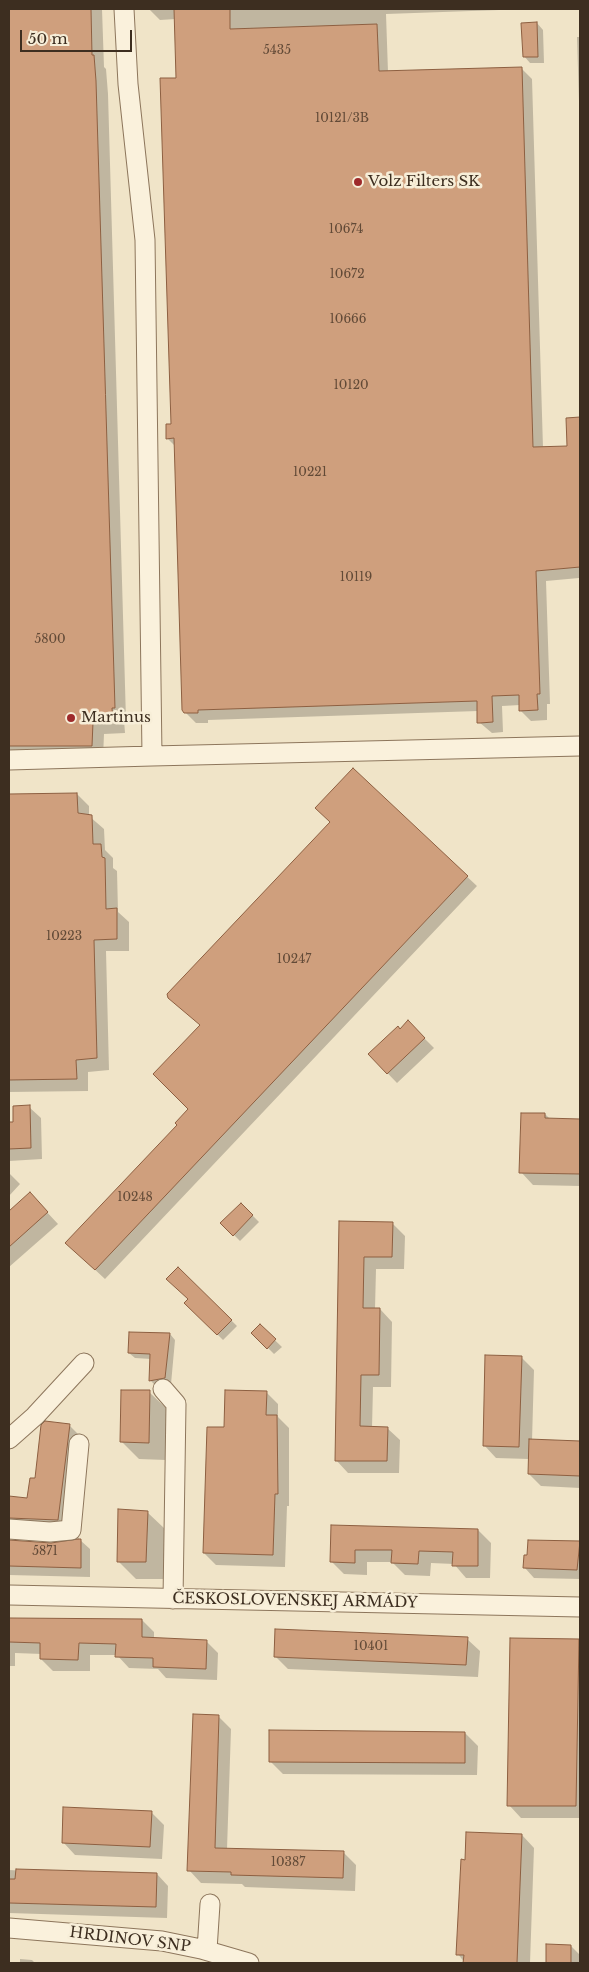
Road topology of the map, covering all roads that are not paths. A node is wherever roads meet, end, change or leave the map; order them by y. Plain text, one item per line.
1 (124, 9) edge
2 (580, 746) edge
3 (152, 756) junction
4 (9, 760) edge
5 (84, 1363) dead end
6 (163, 1390) dead end
7 (9, 1439) edge
8 (79, 1444) dead end
9 (9, 1530) edge
10 (9, 1595) edge
11 (174, 1599) junction
12 (580, 1607) edge
13 (210, 1904) dead end
14 (9, 1928) edge
15 (207, 1950) junction
16 (249, 1963) edge

1 - 3 street
2 - 3 street
3 - 4 street
5 - 7 street
6 - 11 street
8 - 9 street
10 - 11 street, ČESKOSLOVENSKEJ ARMÁDY
11 - 12 street, ČESKOSLOVENSKEJ ARMÁDY
13 - 15 street
14 - 15 street, HRDINOV SNP
15 - 16 street, HRDINOV SNP

